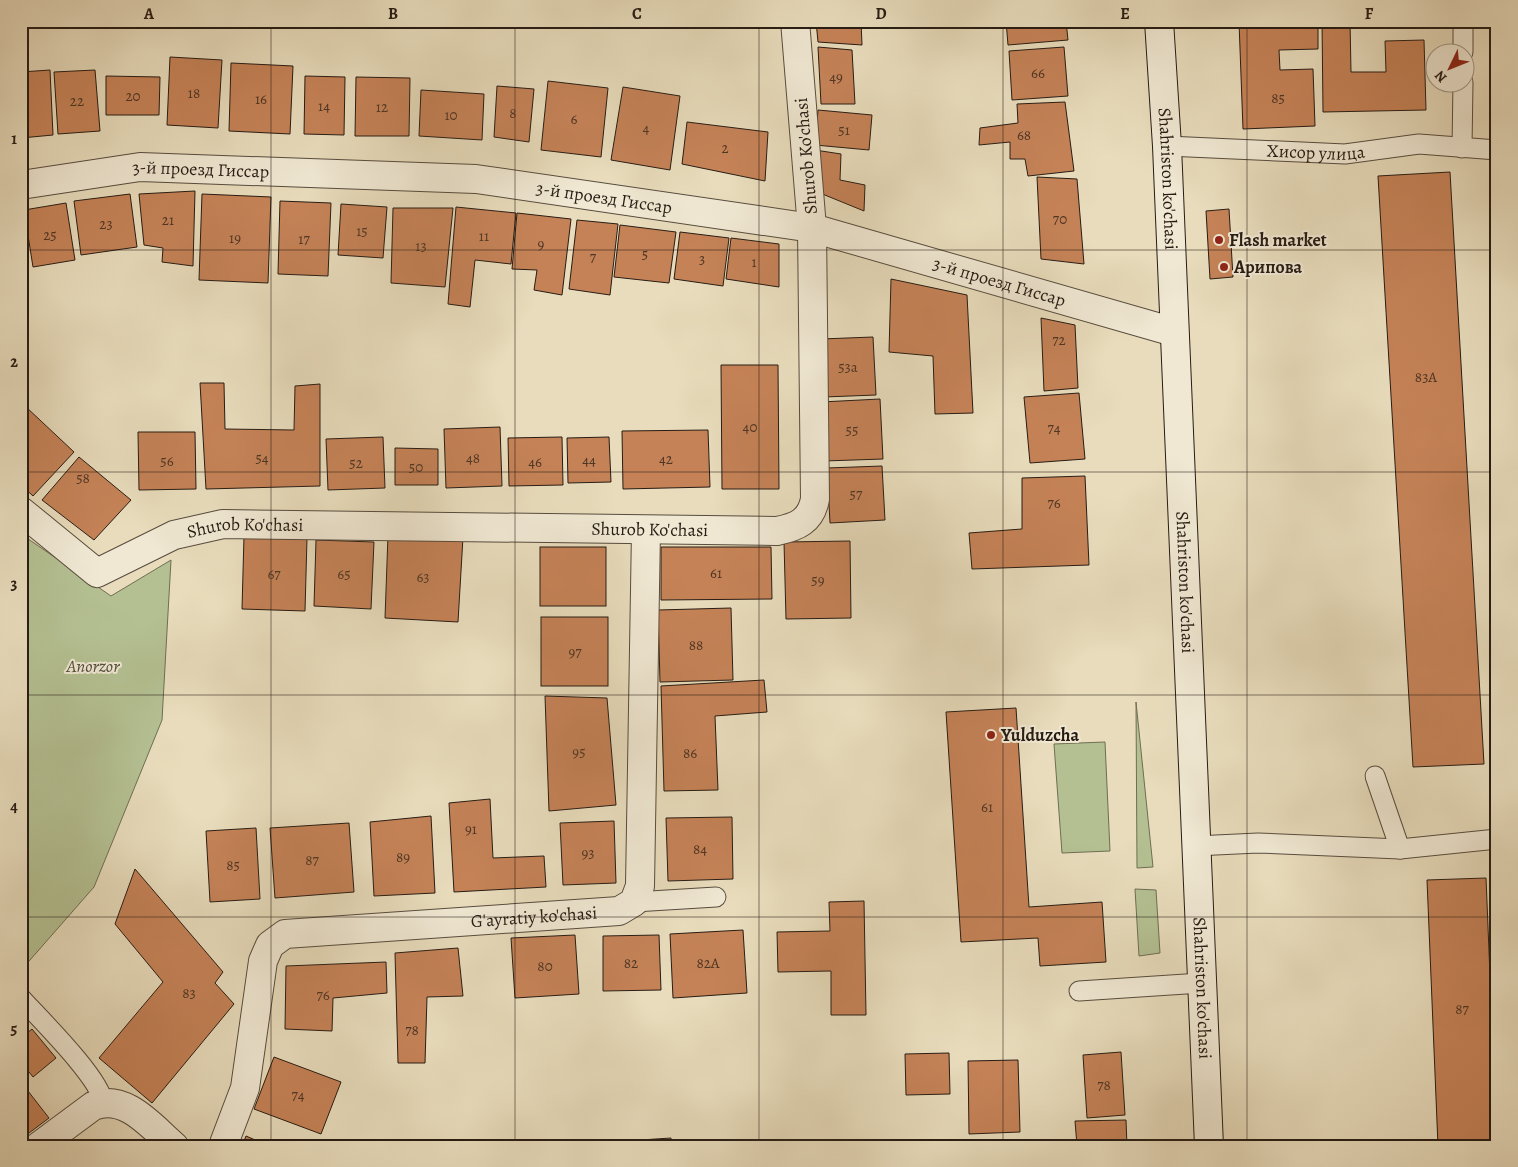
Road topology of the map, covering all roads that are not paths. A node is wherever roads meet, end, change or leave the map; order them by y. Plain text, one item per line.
1 (795, 21) edge
2 (1159, 21) edge
3 (1463, 21) edge
4 (1463, 42) edge
5 (1463, 92) edge
6 (1167, 146) junction
7 (1462, 148) junction
8 (1497, 150) edge
9 (21, 184) edge
10 (812, 228) junction
11 (1174, 332) junction
12 (21, 511) edge
13 (646, 530) junction
14 (1375, 776) dead end
15 (1497, 839) edge
16 (1195, 846) junction
17 (1400, 848) junction
18 (716, 897) dead end
19 (634, 902) junction
20 (1201, 983) junction
21 (1079, 991) dead end
22 (21, 998) edge
23 (103, 1102) junction
24 (39, 1146) edge
25 (174, 1146) edge
26 (223, 1146) edge
27 (1208, 1146) edge

1 - 10 street, Shurob Ko'chasi
2 - 6 street, Shahriston ko'chasi
3 - 4 lane
5 - 7 lane
6 - 7 lane, Хисор улица
6 - 11 street, Shahriston ko'chasi
7 - 8 lane, Хисор улица
9 - 10 street, 3-й проезд Гиссар
10 - 11 street, 3-й проезд Гиссар
10 - 13 street, Shurob Ko'chasi
11 - 16 street, Shahriston ko'chasi
12 - 13 street, Shurob Ko'chasi
13 - 19 street
14 - 17 lane
15 - 17 lane
16 - 17 lane
16 - 20 street, Shahriston ko'chasi
18 - 19 lane
19 - 26 street, G'ayratiy ko'chasi
20 - 21 lane
20 - 27 street, Shahriston ko'chasi
22 - 23 lane
23 - 24 street
23 - 25 street

